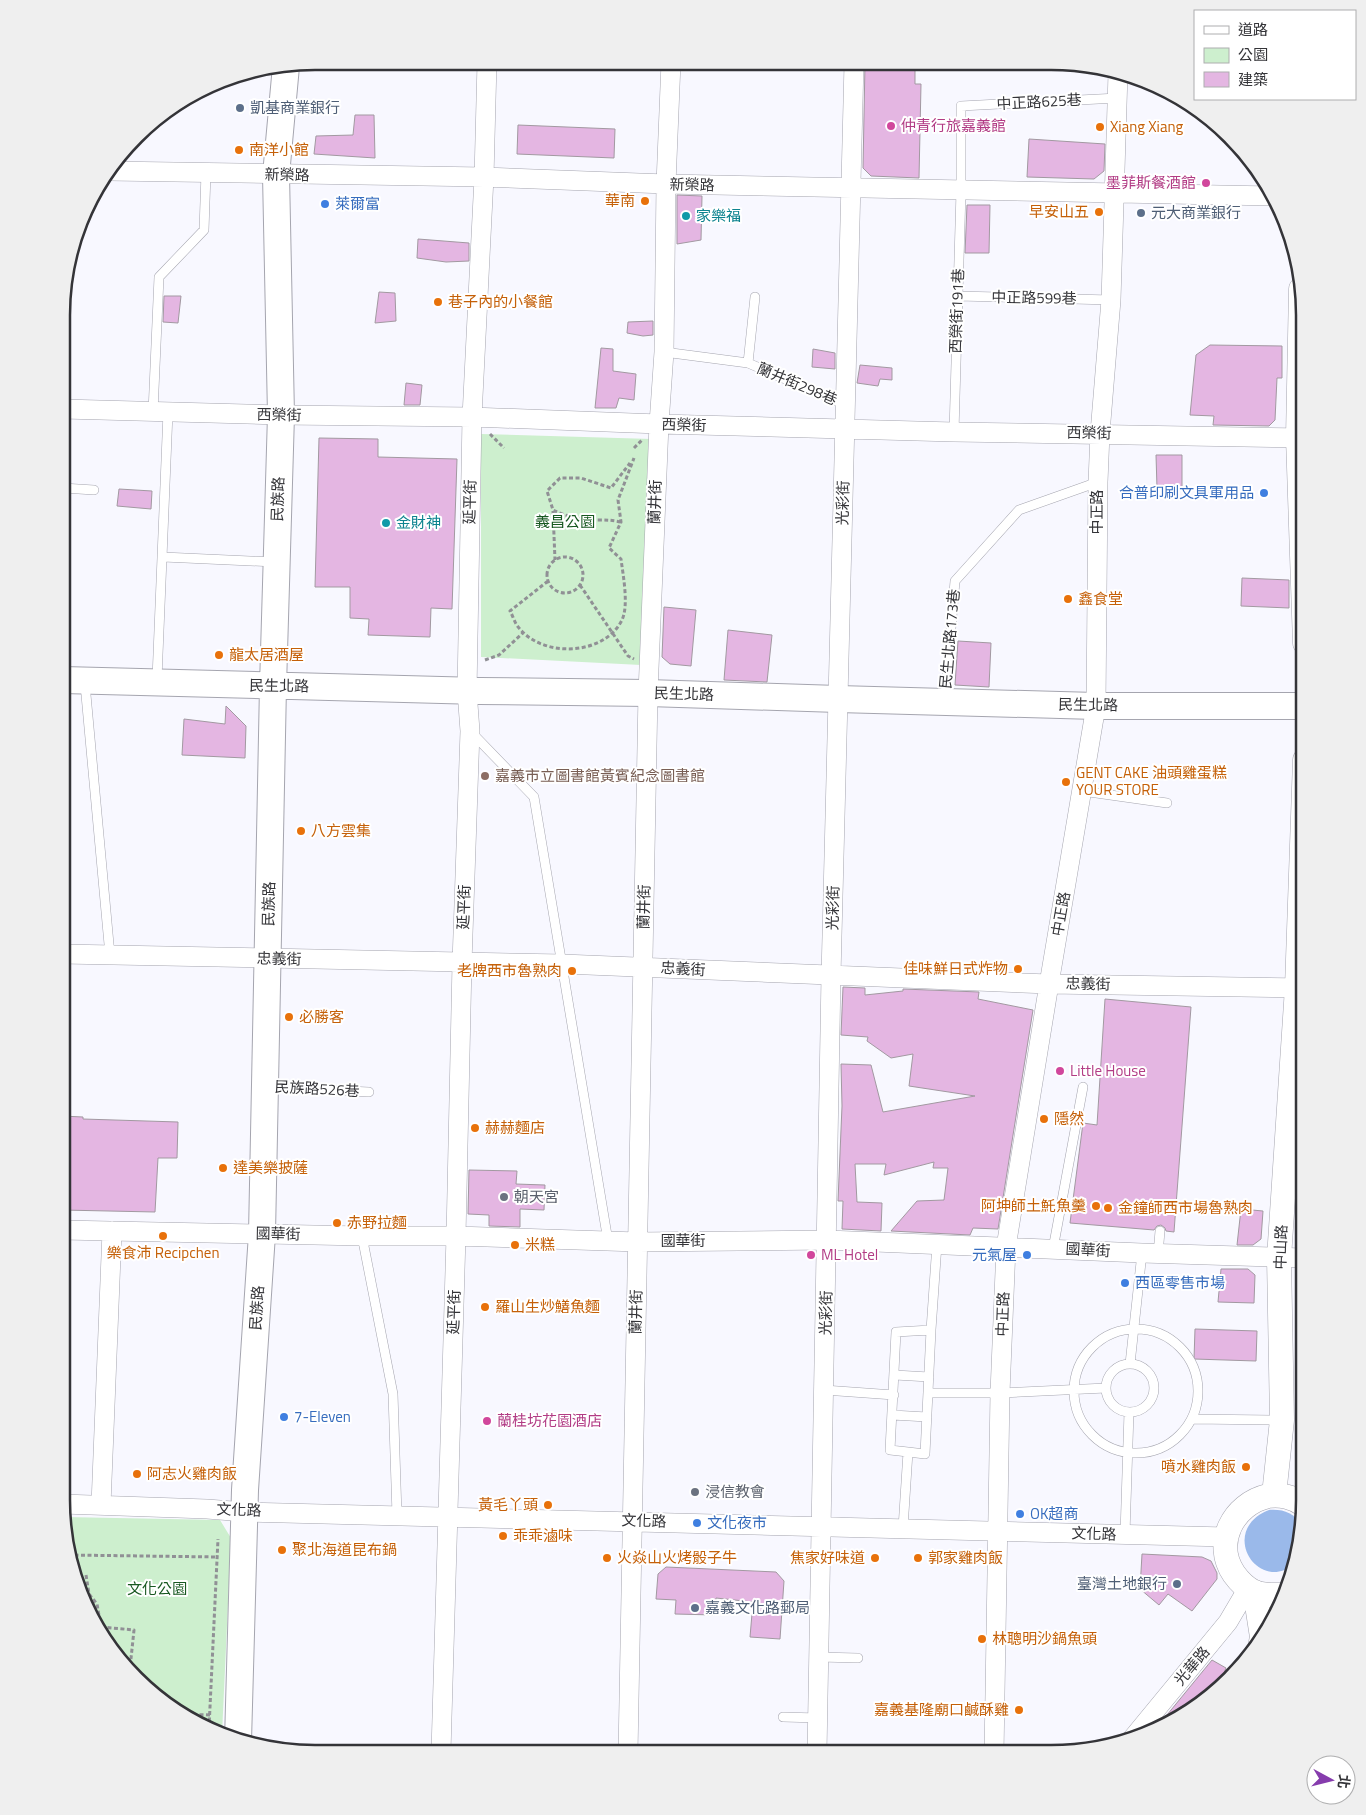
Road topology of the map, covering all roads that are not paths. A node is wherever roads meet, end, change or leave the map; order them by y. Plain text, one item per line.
1 (487, 70) edge
2 (671, 70) edge
3 (854, 70) edge
4 (285, 72) edge
5 (1118, 79) edge
6 (1118, 98) junction
7 (961, 106) joint
8 (117, 171) edge
9 (206, 173) junction
10 (276, 174) junction
11 (484, 177) junction
12 (666, 184) junction
13 (851, 187) junction
14 (960, 191) junction
15 (1114, 194) junction
16 (1265, 196) edge
17 (958, 296) junction
18 (755, 297) dead end
19 (1110, 300) junction
20 (664, 352) junction
21 (748, 363) junction
22 (846, 405) junction
23 (70, 410) edge
24 (161, 412) junction
25 (281, 415) junction
26 (472, 417) junction
27 (659, 424) junction
28 (845, 429) junction
29 (954, 432) junction
30 (1100, 433) junction
31 (1296, 438) edge
32 (1098, 482) junction
33 (70, 488) edge
34 (94, 490) dead end
35 (163, 557) junction
36 (277, 562) junction
37 (74, 680) edge
38 (157, 683) junction
39 (273, 686) junction
40 (467, 691) junction
41 (648, 693) junction
42 (838, 700) junction
43 (945, 702) junction
44 (1096, 706) junction
45 (1296, 706) edge
46 (470, 731) junction
47 (1082, 791) junction
48 (1166, 803) dead end
49 (70, 954) edge
50 (110, 955) junction
51 (268, 959) junction
52 (462, 963) junction
53 (562, 964) junction
54 (643, 968) junction
55 (832, 976) junction
56 (1049, 984) junction
57 (1296, 988) edge
58 (1296, 1061) edge
59 (265, 1087) junction
60 (1083, 1087) dead end
61 (369, 1092) dead end
62 (70, 1230) edge
63 (112, 1231) junction
64 (1160, 1231) dead end
65 (262, 1234) junction
66 (362, 1236) junction
67 (456, 1236) junction
68 (827, 1240) junction
69 (608, 1241) junction
70 (638, 1242) junction
71 (937, 1244) junction
72 (1006, 1246) junction
73 (1053, 1248) junction
74 (1150, 1254) junction
75 (1279, 1258) junction
76 (1296, 1258) edge
77 (1134, 1328) junction
78 (931, 1330) junction
79 (1130, 1364) junction
80 (895, 1375) junction
81 (929, 1377) junction
82 (1106, 1388) junction
83 (1074, 1389) junction
84 (824, 1390) junction
85 (928, 1393) junction
86 (1000, 1393) junction
87 (894, 1395) junction
88 (1130, 1412) junction
89 (892, 1415) junction
90 (927, 1417) junction
91 (1192, 1419) junction
92 (1282, 1420) junction
93 (908, 1452) junction
94 (1128, 1454) junction
95 (1274, 1495) junction
96 (1296, 1500) edge
97 (70, 1504) edge
98 (101, 1505) junction
99 (245, 1512) junction
100 (397, 1515) junction
101 (448, 1516) junction
102 (632, 1521) junction
103 (821, 1526) junction
104 (903, 1528) junction
105 (999, 1531) junction
106 (1125, 1534) junction
107 (1226, 1537) junction
108 (1252, 1590) junction
109 (1277, 1595) edge
110 (1260, 1627) edge
111 (819, 1657) junction
112 (858, 1658) dead end
113 (783, 1717) dead end
114 (818, 1718) junction
115 (1141, 1727) edge
116 (238, 1733) edge
117 (441, 1745) edge
118 (628, 1745) edge
119 (817, 1745) edge
120 (994, 1745) edge

1 - 11 street, 延平街
2 - 12 street, 蘭井街
3 - 13 street, 光彩街
4 - 10 main road, 民族路
5 - 6 street, 中正路
6 - 7 lane, 中正路625巷
6 - 15 street, 中正路
7 - 14 lane, 西榮街191巷
8 - 9 street, 新榮路
9 - 10 street, 新榮路
9 - 24 lane
10 - 11 street, 新榮路
10 - 25 main road, 民族路
11 - 12 street, 新榮路
11 - 26 street, 延平街
12 - 13 street, 新榮路
12 - 20 street, 蘭井街
13 - 14 street, 新榮路
13 - 22 street, 光彩街
14 - 15 street, 新榮路
14 - 17 lane, 西榮街191巷
15 - 16 street, 新榮路
15 - 19 street, 中正路
17 - 19 lane, 中正路599巷
17 - 29 lane, 西榮街191巷
18 - 21 lane, 蘭井街298巷
19 - 30 street, 中正路
20 - 21 lane, 蘭井街298巷
20 - 27 street, 蘭井街
21 - 22 lane, 蘭井街298巷
22 - 28 street, 光彩街
23 - 24 street, 西榮街
24 - 25 street, 西榮街
24 - 35 lane
25 - 26 street, 西榮街
25 - 36 main road, 民族路
26 - 27 street, 西榮街
26 - 40 street, 延平街
27 - 28 street, 西榮街
27 - 41 street, 蘭井街
28 - 29 street, 西榮街
28 - 42 street, 光彩街
29 - 30 street, 西榮街
30 - 31 street, 西榮街
30 - 32 street, 中正路
32 - 43 lane, 民生北路173巷
32 - 44 street, 中正路
33 - 34 lane
35 - 36 lane
35 - 38 lane
36 - 39 main road, 民族路
37 - 38 main road, 民生北路
37 - 50 lane
38 - 39 main road, 民生北路
39 - 40 main road, 民生北路
39 - 51 main road, 民族路
40 - 41 main road, 民生北路
40 - 46 street, 延平街
41 - 42 main road, 民生北路
41 - 54 street, 蘭井街
42 - 43 main road, 民生北路
42 - 55 street, 光彩街
43 - 44 main road, 民生北路
44 - 45 main road, 民生北路
44 - 47 street, 中正路
46 - 52 street, 延平街
46 - 53 lane
47 - 48 lane
47 - 56 street, 中正路
49 - 50 street, 忠義街
50 - 51 street, 忠義街
51 - 52 street, 忠義街
51 - 59 main road, 民族路
52 - 53 street, 忠義街
52 - 67 street, 延平街
53 - 54 street, 忠義街
53 - 69 lane
54 - 55 street, 忠義街
54 - 70 street, 蘭井街
55 - 56 street, 忠義街
55 - 68 street, 光彩街
56 - 57 street, 忠義街
56 - 72 street, 中正路
58 - 75 street, 中山路
59 - 61 lane, 民族路526巷
59 - 65 main road, 民族路
60 - 73 lane
62 - 63 street, 國華街
63 - 65 street, 國華街
63 - 98 street
64 - 74 lane
65 - 66 street, 國華街
65 - 99 main road, 民族路
66 - 67 street, 國華街
66 - 100 lane
67 - 69 street, 國華街
67 - 101 street, 延平街
68 - 70 street, 國華街
68 - 71 street, 國華街
68 - 84 street, 光彩街
69 - 70 street, 國華街
70 - 102 street, 蘭井街
71 - 72 street, 國華街
71 - 78 lane
72 - 73 street, 國華街
72 - 86 street, 中正路
73 - 74 street, 國華街
74 - 75 street, 國華街
74 - 77 lane
75 - 76 street, 國華街
75 - 92 street, 中山路
77 - 79 lane
77 - 83 lane
77 - 91 lane
78 - 80 lane
78 - 81 lane
79 - 82 lane
79 - 88 lane
80 - 81 lane
80 - 87 lane
81 - 85 lane
82 - 83 lane
82 - 88 lane
83 - 86 lane
83 - 94 lane
84 - 87 lane
84 - 103 street, 光彩街
85 - 86 lane
85 - 90 lane
86 - 105 street, 中正路
87 - 89 lane
88 - 94 lane
89 - 90 lane
89 - 93 lane
90 - 93 lane
91 - 92 lane
91 - 94 lane
92 - 95 street, 中山路
93 - 104 lane
94 - 106 lane
95 - 96 street
95 - 107 street
97 - 98 street, 文化路
98 - 99 street, 文化路
99 - 100 street, 文化路
99 - 116 main road, 民族路
100 - 101 street, 文化路
101 - 102 street, 文化路
101 - 117 street, 延平街
102 - 103 street, 文化路
102 - 118 street, 蘭井街
103 - 104 street, 文化路
103 - 111 street, 光彩街
104 - 105 street, 文化路
105 - 106 street, 文化路
105 - 120 street, 中正路
106 - 107 street, 文化路
107 - 108 street
108 - 109 street
108 - 110 street
108 - 115 street, 光華路
111 - 112 lane
111 - 114 street, 光彩街
113 - 114 lane
114 - 119 street, 光彩街

